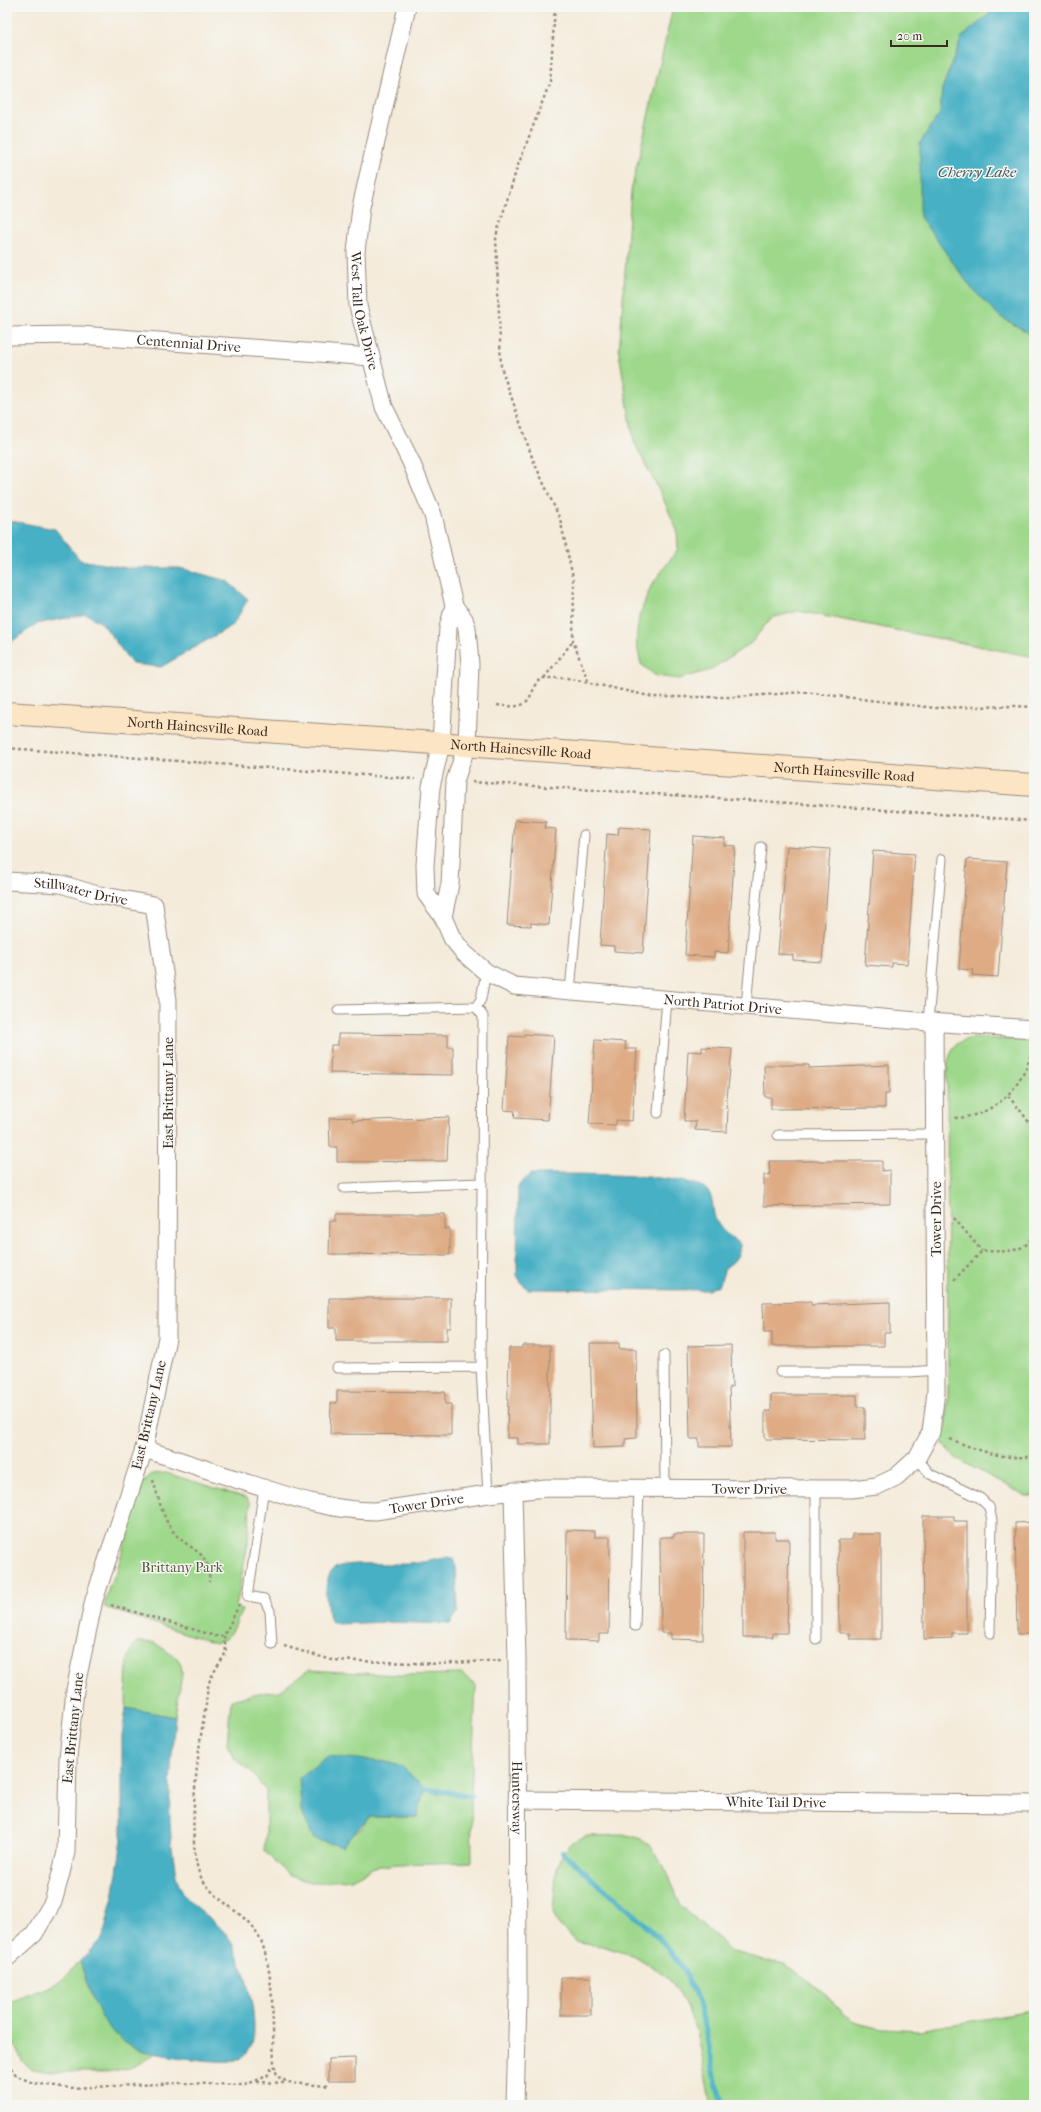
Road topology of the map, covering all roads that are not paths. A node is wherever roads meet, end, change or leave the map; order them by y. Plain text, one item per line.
1 (407, 7) edge
2 (7, 336) edge
3 (371, 356) junction
4 (454, 606) junction
5 (7, 713) edge
6 (441, 744) junction
7 (467, 746) junction
8 (1034, 785) edge
9 (584, 836) dead end
10 (761, 847) dead end
11 (942, 859) dead end
12 (7, 881) edge
13 (154, 905) joint
14 (443, 916) junction
15 (486, 972) junction
16 (570, 991) junction
17 (667, 999) junction
18 (746, 1006) junction
19 (476, 1007) junction
20 (338, 1010) dead end
21 (931, 1022) junction
22 (1034, 1029) edge
23 (658, 1113) dead end
24 (935, 1134) junction
25 (778, 1135) dead end
26 (482, 1183) junction
27 (344, 1188) dead end
28 (664, 1355) dead end
29 (481, 1367) junction
30 (337, 1368) dead end
31 (937, 1370) junction
32 (780, 1372) dead end
33 (144, 1449) junction
34 (917, 1458) junction
35 (264, 1488) junction
36 (639, 1488) junction
37 (665, 1488) junction
38 (816, 1488) junction
39 (513, 1491) junction
40 (488, 1494) junction
41 (635, 1626) dead end
42 (990, 1633) dead end
43 (816, 1639) dead end
44 (272, 1644) road end
45 (517, 1800) junction
46 (1034, 1804) edge
47 (12, 1954) edge
48 (515, 2105) edge

1 - 3 street, West Tall Oak Drive
2 - 3 street, Centennial Drive
3 - 4 street, West Tall Oak Drive
4 - 6 street, West Tall Oak Drive
4 - 7 street, West Tall Oak Drive
5 - 6 main road, North Hainesville Road
6 - 7 main road, North Hainesville Road
6 - 14 street, North Patriot Drive
7 - 8 main road, North Hainesville Road
7 - 14 street
9 - 16 lane
10 - 18 lane
11 - 21 lane
12 - 13 street, Stillwater Drive
13 - 33 street, East Brittany Lane
14 - 15 street, North Patriot Drive
15 - 16 street, North Patriot Drive
15 - 19 lane
16 - 17 street, North Patriot Drive
17 - 18 street, North Patriot Drive
17 - 23 lane
18 - 21 street, North Patriot Drive
19 - 20 lane
19 - 26 lane
21 - 22 street, North Patriot Drive
21 - 24 street, Tower Drive
24 - 25 lane
24 - 31 street, Tower Drive
26 - 27 lane
26 - 29 lane
28 - 37 lane
29 - 30 lane
29 - 40 lane
31 - 32 lane
31 - 34 street, Tower Drive
33 - 35 street, Tower Drive
33 - 47 street, East Brittany Lane
34 - 38 street, Tower Drive
34 - 42 lane
35 - 40 street, Tower Drive
35 - 44 lane
36 - 37 street, Tower Drive
36 - 39 street, Tower Drive
36 - 41 lane
37 - 38 street, Tower Drive
38 - 43 lane
39 - 40 street, Tower Drive
39 - 45 street, Huntersway
45 - 46 street, White Tail Drive
45 - 48 street, Huntersway

